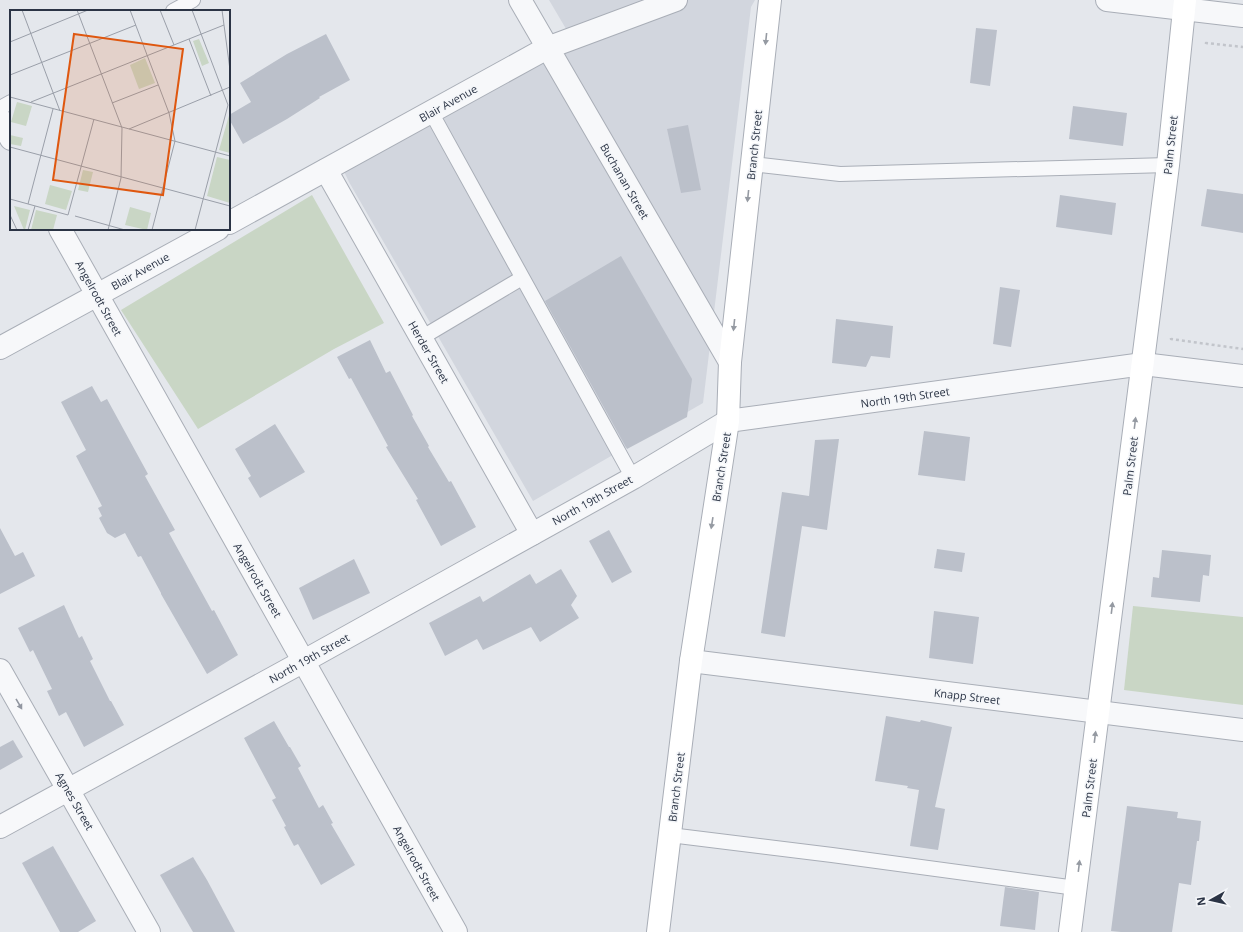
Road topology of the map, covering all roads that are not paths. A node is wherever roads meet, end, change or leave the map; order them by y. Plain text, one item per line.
1 (193, 0) edge
2 (520, 0) edge
3 (676, 0) edge
4 (770, 0) edge
5 (1107, 0) edge
6 (1184, 4) edge
7 (175, 10) edge
8 (1243, 16) edge
9 (547, 48) junction
10 (10, 103) edge
11 (0, 108) edge
12 (431, 112) junction
13 (0, 119) edge
14 (10, 137) edge
15 (752, 164) junction
16 (1168, 165) junction
17 (326, 170) junction
18 (230, 222) edge
19 (61, 230) edge
20 (216, 230) edge
21 (522, 278) junction
22 (96, 295) junction
23 (421, 338) junction
24 (0, 348) edge
25 (730, 362) junction
26 (1143, 364) junction
27 (1243, 376) edge
28 (728, 421) junction
29 (633, 478) junction
30 (532, 534) junction
31 (304, 661) junction
32 (691, 661) junction
33 (0, 670) edge
34 (1099, 712) junction
35 (1243, 730) edge
36 (69, 790) junction
37 (0, 828) edge
38 (670, 835) junction
39 (1076, 888) junction
40 (149, 932) edge
41 (456, 932) edge
42 (658, 932) edge
43 (1070, 932) edge

1 - 7 lane
2 - 9 street, Buchanan Street
3 - 9 street, Blair Avenue
4 -> 15 street, Branch Street
5 - 6 street
6 - 8 street
6 - 16 street, Palm Street
9 - 12 street, Blair Avenue
9 - 25 street, Buchanan Street
10 - 11 lane
12 - 17 street, Blair Avenue
12 - 21 lane
13 - 14 street
15 - 16 lane
15 -> 25 street, Branch Street
16 - 26 street, Palm Street
17 - 18 street, Blair Avenue
17 - 23 street, Herder Street
19 - 22 street, Angelrodt Street
20 - 22 street, Blair Avenue
21 - 23 lane
21 - 29 lane
22 - 24 street, Blair Avenue
22 - 31 street, Angelrodt Street
23 - 30 street, Herder Street
25 - 28 street, Branch Street
26 - 27 street, North 19th Street
26 - 28 street, North 19th Street
34 -> 26 street, Palm Street
28 - 29 street, North 19th Street
28 -> 32 street, Branch Street
29 - 30 street, North 19th Street
30 - 31 street, North 19th Street
31 - 36 street, North 19th Street
31 - 41 street, Angelrodt Street
32 - 34 street, Knapp Street
32 - 38 street, Branch Street
33 -> 36 street, Agnes Street
34 - 35 street, Knapp Street
39 -> 34 street, Palm Street
36 - 37 street, North 19th Street
36 - 40 street, Agnes Street
38 - 39 lane
38 - 42 street, Branch Street
39 - 43 street, Palm Street

